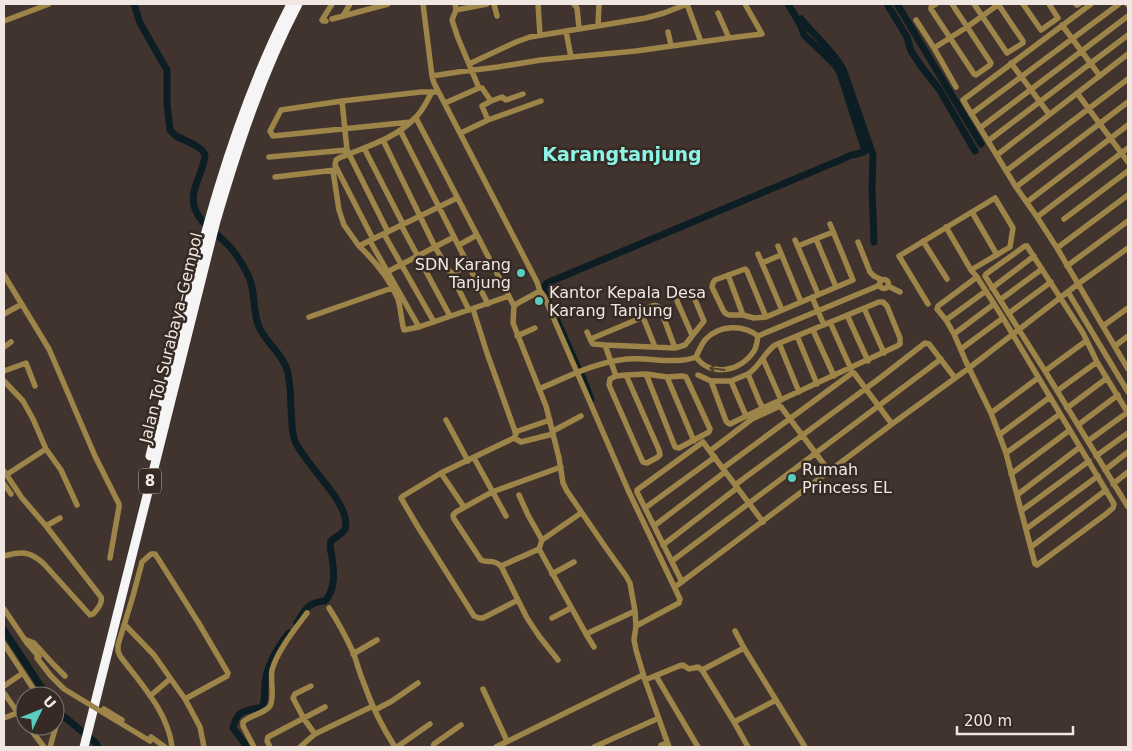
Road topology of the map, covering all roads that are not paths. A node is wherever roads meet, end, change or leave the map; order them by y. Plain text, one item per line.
1 (49, 4) edge
2 (292, 4) edge
3 (298, 4) edge
4 (332, 4) edge
5 (350, 4) edge
6 (388, 4) edge
7 (423, 4) edge
8 (487, 4) edge
9 (494, 4) edge
10 (538, 4) edge
11 (574, 4) edge
12 (599, 4) edge
13 (687, 4) edge
14 (745, 4) edge
15 (936, 4) edge
16 (952, 4) edge
17 (974, 4) edge
18 (999, 4) edge
19 (1023, 4) edge
20 (1049, 4) edge
21 (1091, 4) edge
22 (1120, 4) edge
23 (456, 7) edge
24 (718, 13) dead end
25 (343, 16) junction
26 (497, 16) dead end
27 (982, 16) junction
28 (1128, 16) edge
29 (916, 20) dead end
30 (4, 21) edge
31 (1062, 25) junction
32 (598, 26) junction
33 (967, 27) junction
34 (579, 28) junction
35 (566, 31) junction
36 (668, 32) dead end
37 (540, 35) junction
38 (1128, 35) edge
39 (729, 38) junction
40 (950, 38) junction
41 (1072, 39) junction
42 (701, 42) junction
43 (671, 45) junction
44 (934, 48) junction
45 (1082, 51) junction
46 (1128, 54) edge
47 (571, 57) junction
48 (1090, 63) junction
49 (1011, 64) junction
50 (470, 67) junction
51 (432, 76) junction
52 (1021, 76) junction
53 (1100, 76) junction
54 (1128, 79) edge
55 (956, 87) dead end
56 (479, 88) junction
57 (1031, 89) junction
58 (435, 92) junction
59 (1077, 93) junction
60 (523, 94) dead end
61 (541, 100) dead end
62 (342, 101) junction
63 (491, 101) junction
64 (1040, 101) junction
65 (1128, 102) edge
66 (444, 103) junction
67 (1089, 109) junction
68 (972, 114) junction
69 (1049, 114) junction
70 (413, 120) junction
71 (488, 120) junction
72 (1100, 124) junction
73 (1128, 125) edge
74 (346, 128) junction
75 (980, 128) junction
76 (400, 130) junction
77 (461, 133) junction
78 (1111, 138) junction
79 (383, 140) junction
80 (988, 141) junction
81 (364, 148) junction
82 (1128, 148) edge
83 (348, 152) junction
84 (1122, 153) junction
85 (997, 155) junction
86 (269, 156) dead end
87 (1128, 162) edge
88 (336, 170) junction
89 (1006, 171) junction
90 (1128, 171) edge
91 (275, 177) dead end
92 (1016, 187) junction
93 (1128, 195) edge
94 (457, 198) junction
95 (1027, 202) junction
96 (438, 207) junction
97 (972, 212) junction
98 (420, 216) junction
99 (1037, 217) junction
100 (213, 218) junction
101 (1064, 219) dead end
102 (1128, 220) edge
103 (830, 224) dead end
104 (402, 225) junction
105 (947, 227) junction
106 (833, 232) junction
107 (386, 233) junction
108 (477, 235) junction
109 (454, 237) junction
110 (816, 239) junction
111 (372, 240) junction
112 (795, 240) dead end
113 (858, 242) dead end
114 (923, 242) junction
115 (459, 245) junction
116 (359, 246) junction
117 (778, 246) dead end
118 (798, 246) junction
119 (435, 247) junction
120 (1057, 248) junction
121 (1128, 248) edge
122 (758, 254) dead end
123 (998, 254) junction
124 (781, 255) junction
125 (418, 256) junction
126 (1034, 256) junction
127 (762, 263) junction
128 (402, 264) junction
129 (469, 265) junction
130 (1067, 266) junction
131 (1042, 269) junction
132 (975, 273) junction
133 (386, 274) junction
134 (451, 274) junction
135 (728, 275) junction
136 (4, 276) edge
137 (947, 279) dead end
138 (881, 282) junction
139 (1051, 282) junction
140 (836, 287) junction
141 (392, 288) junction
142 (992, 288) junction
143 (1072, 289) junction
144 (540, 291) junction
145 (986, 291) junction
146 (900, 292) dead end
147 (509, 296) junction
148 (815, 296) junction
149 (1061, 298) junction
150 (1000, 300) junction
151 (801, 302) junction
152 (22, 304) junction
153 (488, 304) junction
154 (928, 304) dead end
155 (994, 304) junction
156 (514, 306) junction
157 (864, 308) junction
158 (1128, 308) edge
159 (471, 309) junction
160 (782, 310) junction
161 (818, 311) junction
162 (1008, 313) junction
163 (4, 314) edge
164 (743, 315) junction
165 (848, 315) junction
166 (450, 316) junction
167 (309, 317) dead end
168 (643, 317) junction
169 (766, 317) junction
170 (1003, 318) junction
171 (946, 320) junction
172 (434, 322) junction
173 (830, 322) junction
174 (824, 325) junction
175 (1103, 326) junction
176 (419, 327) junction
177 (535, 328) dead end
178 (813, 330) junction
179 (587, 332) dead end
180 (1016, 332) junction
181 (954, 334) junction
182 (517, 336) junction
183 (692, 336) junction
184 (758, 336) junction
185 (796, 336) junction
186 (1128, 336) edge
187 (591, 341) junction
188 (1086, 341) junction
189 (11, 342) dead end
190 (779, 343) junction
191 (605, 345) junction
192 (1115, 346) junction
193 (4, 347) edge
194 (654, 347) junction
195 (675, 348) junction
196 (961, 349) junction
197 (884, 353) junction
198 (696, 357) junction
199 (763, 359) junction
200 (941, 359) junction
201 (868, 361) junction
202 (612, 362) junction
203 (1097, 362) junction
204 (1127, 364) edge
205 (736, 366) junction
206 (851, 368) junction
207 (968, 369) junction
208 (4, 371) edge
209 (1045, 371) junction
210 (577, 373) junction
211 (646, 374) junction
212 (748, 374) junction
213 (626, 375) junction
214 (698, 375) dead end
215 (616, 376) junction
216 (667, 376) junction
217 (834, 376) junction
218 (741, 377) junction
219 (955, 378) junction
220 (1038, 378) junction
221 (1107, 378) junction
222 (711, 381) junction
223 (731, 381) junction
224 (4, 382) edge
225 (817, 384) junction
226 (35, 386) dead end
227 (540, 389) junction
228 (866, 389) junction
229 (1057, 391) junction
230 (799, 392) junction
231 (1128, 392) edge
232 (1118, 395) junction
233 (1050, 397) junction
234 (781, 400) junction
235 (879, 406) junction
236 (763, 408) junction
237 (1068, 408) junction
238 (1128, 412) edge
239 (991, 413) junction
240 (1060, 414) junction
241 (581, 416) dead end
242 (746, 416) junction
243 (790, 418) junction
244 (446, 420) dead end
245 (550, 420) junction
246 (892, 424) junction
247 (1078, 425) junction
248 (1070, 430) junction
249 (553, 433) junction
250 (1128, 433) edge
251 (515, 435) junction
252 (803, 435) junction
253 (999, 435) junction
254 (694, 441) junction
255 (1088, 442) junction
256 (1081, 448) junction
257 (46, 449) junction
258 (710, 451) junction
259 (1128, 452) edge
260 (816, 453) junction
261 (1006, 453) junction
262 (1096, 456) junction
263 (714, 457) junction
264 (474, 458) junction
265 (468, 461) junction
266 (1089, 461) junction
267 (560, 467) junction
268 (724, 470) junction
269 (1105, 470) junction
270 (829, 471) junction
271 (1128, 472) edge
272 (5, 473) edge
273 (442, 473) junction
274 (1011, 474) junction
275 (1098, 476) junction
276 (4, 484) edge
277 (1114, 484) junction
278 (736, 487) junction
279 (1106, 490) junction
280 (492, 492) junction
281 (10, 494) dead end
282 (519, 495) dead end
283 (1017, 495) junction
284 (749, 504) junction
285 (77, 505) dead end
286 (1128, 507) edge
287 (464, 508) junction
288 (645, 508) junction
289 (1021, 511) junction
290 (581, 513) junction
291 (506, 516) dead end
292 (60, 518) dead end
293 (762, 522) junction
294 (46, 526) junction
295 (654, 526) junction
296 (1026, 529) junction
297 (542, 540) junction
298 (664, 545) junction
299 (1031, 547) junction
300 (539, 549) junction
301 (4, 556) edge
302 (110, 558) dead end
303 (672, 561) junction
304 (574, 562) dead end
305 (501, 566) junction
306 (552, 574) junction
307 (679, 585) junction
308 (518, 600) junction
309 (329, 608) dead end
310 (571, 608) junction
311 (4, 609) edge
312 (635, 611) junction
313 (307, 613) dead end
314 (552, 618) dead end
315 (125, 625) junction
316 (636, 626) junction
317 (735, 631) dead end
318 (586, 634) junction
319 (377, 640) dead end
320 (26, 641) junction
321 (4, 646) edge
322 (594, 647) dead end
323 (744, 648) junction
324 (353, 654) junction
325 (558, 660) dead end
326 (702, 670) junction
327 (21, 674) junction
328 (65, 676) dead end
329 (656, 676) junction
330 (644, 678) junction
331 (167, 681) junction
332 (418, 683) dead end
333 (4, 686) edge
334 (29, 686) edge
335 (311, 686) dead end
336 (483, 689) dead end
337 (4, 692) edge
338 (150, 696) junction
339 (185, 699) junction
340 (776, 700) junction
341 (325, 707) dead end
342 (374, 708) junction
343 (15, 710) edge
344 (304, 718) junction
345 (659, 718) junction
346 (734, 722) junction
347 (430, 724) dead end
348 (461, 725) dead end
349 (315, 734) junction
350 (36, 736) edge
351 (150, 739) junction
352 (84, 740) edge
353 (507, 741) junction
354 (668, 745) edge
355 (44, 747) edge
356 (78, 747) edge
357 (160, 747) edge
358 (165, 747) edge
359 (172, 747) edge
360 (204, 747) edge
361 (254, 747) edge
362 (270, 747) edge
363 (300, 747) edge
364 (396, 747) edge
365 (433, 747) edge
366 (496, 747) edge
367 (594, 747) edge
368 (661, 747) edge
369 (698, 747) edge
370 (748, 747) edge
371 (805, 747) edge

1 - 30 street
2 - 100 highway, Jalan Tol Surabaya–Gempol / 8
3 - 100 highway, Jalan Tol Surabaya–Gempol / 8
4 - 25 street
5 - 25 street
6 - 25 street
7 - 51 street
8 - 23 street
9 - 26 street
10 - 37 street
11 - 34 street
12 - 32 street
13 - 32 street
13 - 42 street
14 - 39 street
15 - 40 street
16 - 33 street
17 - 27 street
18 - 27 street
18 - 27 street
19 - 20 street
21 - 31 street
22 - 41 street
23 - 50 street
24 - 39 street
27 - 33 street
28 - 45 street
29 - 44 street
31 - 41 street
31 - 49 street
32 - 34 street
33 - 40 street
33 - 40 street
34 - 35 street
35 - 37 street
35 - 47 street
36 - 43 street
37 - 50 street
38 - 48 street
39 - 42 street
40 - 44 street
41 - 45 street
41 - 52 street
42 - 43 street
43 - 47 street
44 - 55 street
45 - 48 street
45 - 57 street
46 - 53 street
47 - 50 street
48 - 53 street
48 - 64 street
49 - 52 street
49 - 68 street
50 - 51 street
50 - 56 street
51 - 58 street
52 - 57 street
52 - 68 street
53 - 59 street
54 - 67 street
56 - 63 street
56 - 66 street
57 - 64 street
57 - 75 street
58 - 62 street
58 - 66 street
58 - 70 street
59 - 67 street
59 - 69 street
60 - 63 street
61 - 71 street
62 - 74 street
62 - 74 street
63 - 71 street
64 - 69 street
64 - 80 street
65 - 72 street
66 - 77 street
67 - 72 street
67 - 89 street
68 - 75 street
69 - 85 street
70 - 74 street
70 - 76 street
70 - 94 street
71 - 77 street
72 - 78 street
72 - 92 street
73 - 78 street
74 - 83 street
75 - 80 street
76 - 79 street
76 - 96 street
77 - 144 street
78 - 84 street
78 - 95 street
79 - 81 street
79 - 98 street
80 - 85 street
81 - 83 street
81 - 104 street
82 - 84 street
83 - 86 street
83 - 88 street
83 - 107 street
84 - 87 street
84 - 99 street
85 - 89 street
88 - 91 street
88 - 111 street
88 - 116 street
89 - 92 street
90 - 101 street
92 - 95 street
93 - 120 street
94 - 96 street
94 - 108 street
95 - 99 street
96 - 98 street
96 - 109 street
97 - 105 street
97 - 123 street
97 - 123 street
98 - 104 street
98 - 119 street
99 - 120 street
100 - 352 highway, Jalan Tol Surabaya–Gempol / 8
102 - 130 street
103 - 106 street
104 - 107 street
104 - 125 street
105 - 114 street
105 - 132 street
106 - 110 street
106 - 140 street
107 - 111 street
107 - 128 street
108 - 115 street
108 - 147 street
109 - 115 street
109 - 119 street
110 - 118 street
110 - 140 street
111 - 116 street
111 - 133 street
112 - 118 street
113 - 138 street
114 - 137 street
114 - 154 street
115 - 129 street
116 - 133 street
117 - 124 street
118 - 148 street
119 - 125 street
119 - 134 street
120 - 130 street
121 - 143 street
122 - 127 street
123 - 132 street
124 - 127 street
124 - 151 street
125 - 128 street
125 - 166 street
126 - 131 street
126 - 142 street
126 - 142 street
127 - 160 street
128 - 133 street
128 - 172 street
129 - 134 street
129 - 153 street
130 - 143 street
131 - 139 street
131 - 150 street
132 - 145 street
132 - 171 street
133 - 141 street
133 - 176 street
134 - 159 street
135 - 164 street
135 - 164 street
135 - 169 street
136 - 152 street
138 - 146 street
138 - 161 street
139 - 149 street
139 - 162 street
140 - 148 street
141 - 167 street
141 - 176 street
142 - 150 street
143 - 149 street
143 - 175 street
143 - 231 street
144 - 156 street
144 - 210 street
145 - 155 street
145 - 171 street
147 - 153 street
147 - 156 street
148 - 151 street
148 - 161 street
149 - 180 street
149 - 188 street
150 - 162 street
151 - 160 street
152 - 163 street
152 - 302 street
153 - 159 street
155 - 170 street
155 - 181 street
156 - 182 street
157 - 165 street
157 - 197 street
157 - 197 street
158 - 175 street
159 - 166 street
159 - 251 street
160 - 169 street
161 - 174 street
161 - 184 street
162 - 180 street
164 - 169 street
165 - 173 street
165 - 201 street
166 - 172 street
168 - 187 street
168 - 194 street
168 - 195 street
170 - 180 street
170 - 196 street
171 - 181 street
172 - 176 street
173 - 174 street
173 - 206 street
174 - 178 street
175 - 192 street
177 - 182 street
178 - 185 street
178 - 217 street
179 - 187 street
180 - 207 street
180 - 209 street
180 - 220 street
181 - 196 street
182 - 227 street
183 - 183 street
183 - 195 street
184 - 198 street
184 - 205 street
185 - 190 street
185 - 225 street
186 - 192 street
187 - 191 street
188 - 203 street
188 - 209 street
189 - 193 street
190 - 199 street
190 - 230 street
191 - 194 street
191 - 202 street
192 - 204 street
194 - 195 street
196 - 207 street
197 - 201 street
198 - 202 street
205 -> 198 street
199 - 212 street
199 - 234 street
200 - 219 street
200 - 228 street
200 - 235 street
201 - 206 street
202 - 210 street
202 - 215 street
203 - 221 street
203 - 229 street
205 - 218 street
206 - 217 street
207 - 219 street
207 - 239 street
208 - 226 street
209 - 229 street
210 - 227 street
210 - 307 street
211 - 213 street
211 - 216 street
211 - 254 street
212 - 218 street
212 - 236 street
213 - 215 street
213 - 215 street
214 - 222 street
216 - 254 street
216 - 254 street
217 - 225 street
218 - 223 street
219 - 246 street
220 - 233 street
220 - 239 street
221 - 232 street
221 - 237 street
222 - 223 street
222 - 242 street
223 - 242 street
224 - 257 street
225 - 230 street
227 - 245 street
228 - 235 street
228 - 243 street
228 - 252 street
229 - 237 street
230 - 234 street
232 - 238 street
232 - 247 street
233 - 240 street
233 - 253 street
234 - 236 street
235 - 246 street
235 - 260 street
236 - 242 street
237 - 247 street
238 - 255 street
239 - 253 street
240 - 248 street
240 - 261 street
241 - 249 street
243 - 252 street
243 - 258 street
243 - 268 street
244 - 265 street
245 - 249 street
245 - 251 street
246 - 270 street
247 - 255 street
248 - 256 street
248 - 274 street
249 - 251 street
249 - 267 street
250 - 262 street
251 - 264 street
252 - 260 street
252 - 278 street
253 - 261 street
255 - 256 street
255 - 262 street
256 - 266 street
256 - 283 street
257 - 272 street
257 - 285 street
258 - 263 street
258 - 288 street
259 - 269 street
260 - 270 street
260 - 284 street
261 - 274 street
262 - 269 street
263 - 268 street
263 - 288 street
264 - 265 street
264 - 280 street
265 - 273 street
266 - 275 street
266 - 289 street
267 - 280 street
267 - 290 street
268 - 278 street
268 - 295 street
269 - 277 street
270 - 293 street
271 - 277 street
272 - 294 street
273 - 287 street
273 - 308 street
274 - 283 street
275 - 279 street
275 - 296 street
276 - 281 street
277 - 286 street
278 - 284 street
278 - 298 street
279 - 299 street
279 - 299 street
280 - 287 street
280 - 291 street
282 - 297 street
283 - 289 street
284 - 293 street
284 - 303 street
287 - 305 street
288 - 295 street
289 - 296 street
290 - 297 street
290 - 312 street
292 - 294 street
293 - 307 street
294 - 301 street
295 - 298 street
296 - 299 street
297 - 300 street
298 - 303 street
300 - 305 street
300 - 306 street
303 - 307 street
304 - 306 street
305 - 308 street
306 - 310 street
307 - 316 street
308 - 325 street
309 - 324 street
310 - 314 street
310 - 318 street
311 - 320 street
312 - 316 street
312 - 318 street
313 - 361 street
315 - 331 street
315 - 338 street
315 - 339 street
316 - 330 street
317 - 323 street
318 - 322 street
319 - 324 street
320 - 328 street
320 - 351 street, bridge
321 - 327 street
323 - 326 street
323 - 340 street
324 - 342 street
326 - 329 street
326 - 346 street
327 - 333 street
327 - 334 street
329 - 330 street
329 - 369 street
330 - 345 street
330 - 353 street
331 - 338 street
331 - 339 street
332 - 342 street
335 - 344 street
336 - 353 street
337 - 343 street
338 - 359 street
339 - 360 street
340 - 346 street
340 - 371 street
341 - 344 street
342 - 349 street
342 - 364 street
344 - 349 street
344 - 362 street
345 - 354 street
345 - 367 street
346 - 370 street
347 - 364 street
348 - 365 street
349 - 363 street
350 - 355 street
351 - 357 street
351 - 358 street
352 - 356 highway, Jalan Tol Surabaya–Gempol / 8
353 - 366 street
354 - 368 street

